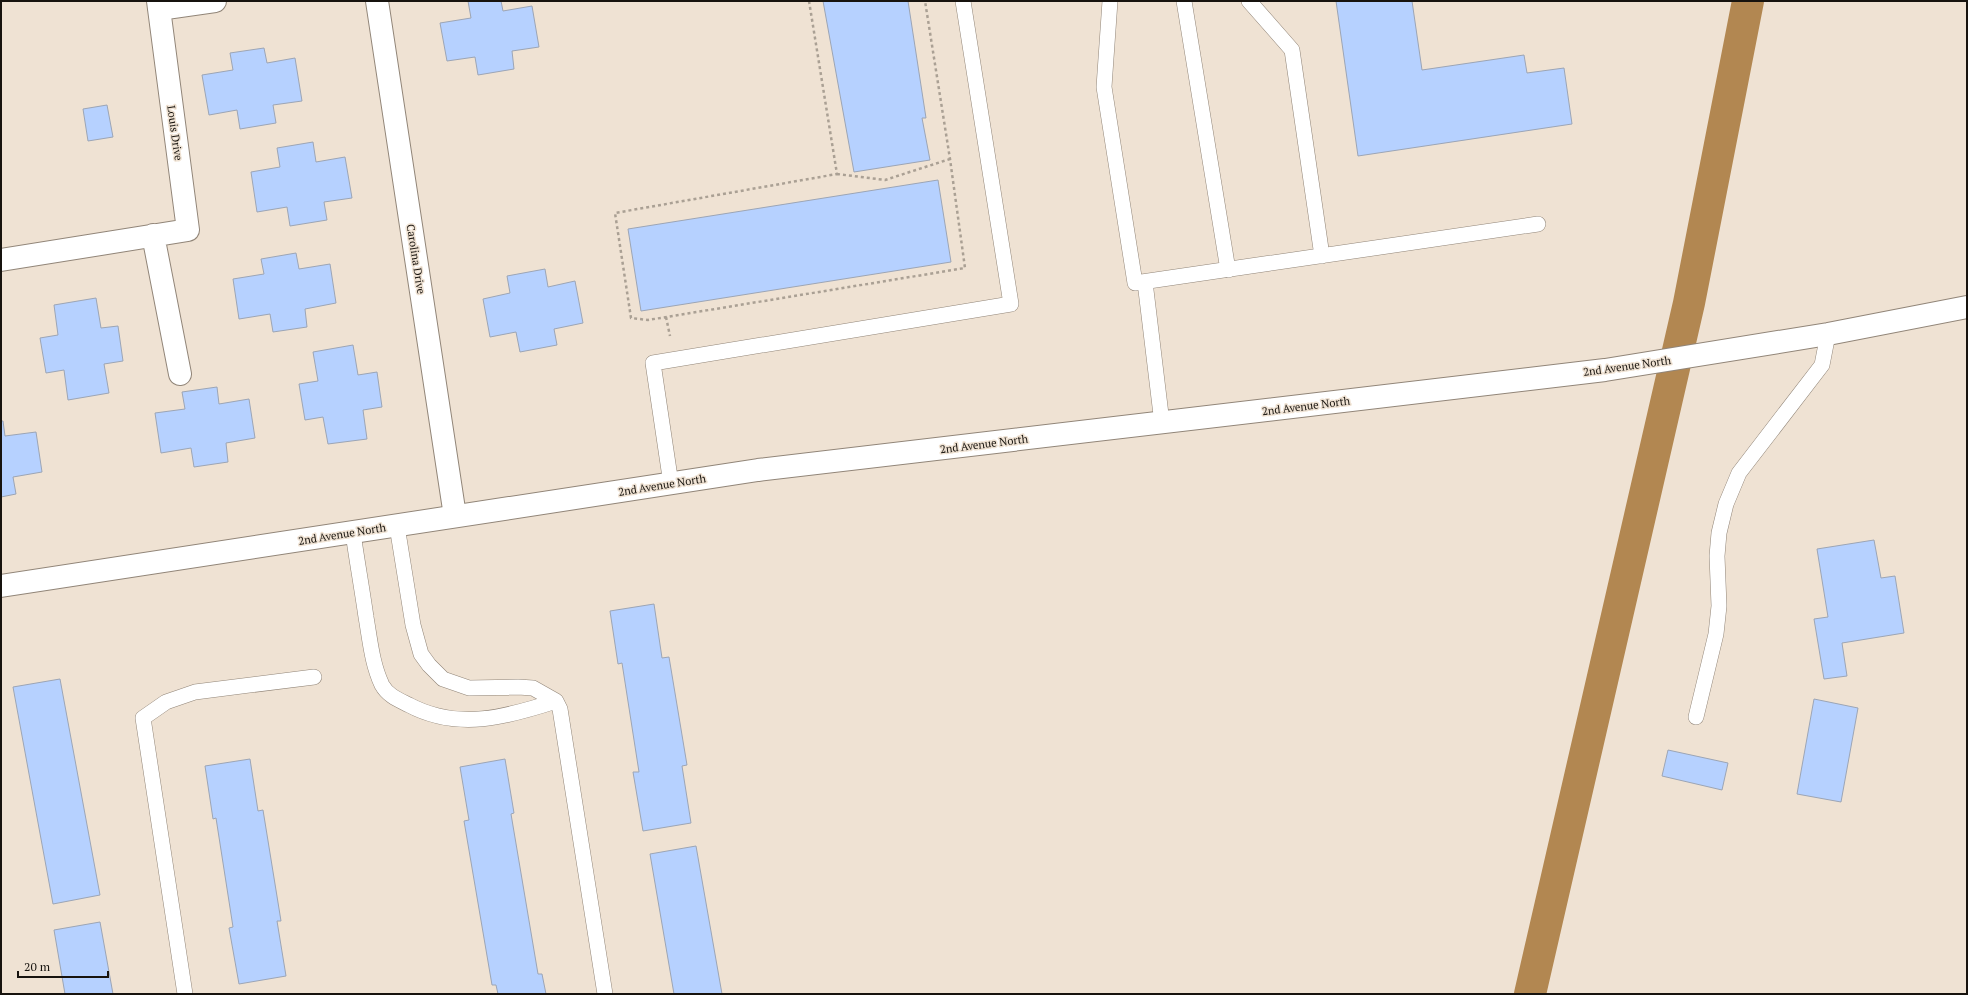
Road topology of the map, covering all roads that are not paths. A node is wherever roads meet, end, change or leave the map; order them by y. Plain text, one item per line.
1 (215, 1) edge
2 (377, 1) edge
3 (963, 1) edge
4 (1110, 1) edge
5 (1184, 1) edge
6 (1249, 1) edge
7 (158, 5) edge
8 (1538, 224) dead end
9 (153, 235) junction
10 (1322, 256) junction
11 (1, 260) edge
12 (1228, 270) junction
13 (1145, 282) junction
14 (1967, 307) edge
15 (1828, 334) junction
16 (180, 374) dead end
17 (1162, 423) junction
18 (671, 484) junction
19 (455, 516) junction
20 (396, 526) junction
21 (353, 533) junction
22 (1, 586) edge
23 (314, 677) dead end
24 (556, 701) junction
25 (1696, 717) dead end
26 (185, 994) edge
27 (605, 994) edge

1 - 7 street
2 - 19 street, Carolina Drive
3 - 18 lane
4 - 13 lane
5 - 12 lane
6 - 10 lane
7 - 9 street, Louis Drive
8 - 10 lane
9 - 11 street, Louis Drive
9 - 16 street
10 - 12 lane
12 - 13 lane
13 - 17 lane
14 - 15 street, 2nd Avenue North
15 - 17 street, 2nd Avenue North
15 - 25 lane
17 - 18 street, 2nd Avenue North
18 - 19 street, 2nd Avenue North
19 - 20 street, 2nd Avenue North
20 - 21 street, 2nd Avenue North
20 - 24 lane
21 - 22 street, 2nd Avenue North
21 - 24 lane
23 - 26 lane
24 - 27 lane

